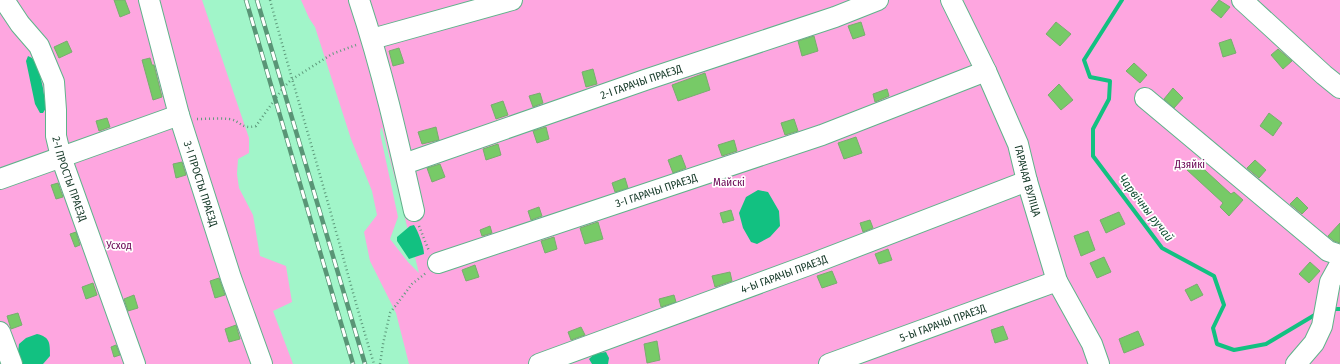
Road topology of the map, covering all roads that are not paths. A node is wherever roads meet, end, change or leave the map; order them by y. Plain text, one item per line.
1 (4, 0) edge
2 (149, 0) edge
3 (359, 0) edge
4 (512, 0) edge
5 (878, 0) edge
6 (951, 0) edge
7 (1242, 0) edge
8 (372, 39) junction
9 (986, 71) junction
10 (1340, 88) edge
11 (1145, 98) dead end
12 (179, 116) junction
13 (61, 158) junction
14 (404, 164) junction
15 (0, 179) edge
16 (1027, 181) junction
17 (414, 211) road end
18 (1340, 254) edge
19 (438, 263) road end
20 (1340, 264) edge
21 (1057, 281) junction
22 (0, 332) edge
23 (12, 364) edge
24 (135, 364) edge
25 (262, 364) edge
26 (539, 364) edge
27 (829, 364) edge
28 (1099, 364) edge
29 (1296, 364) edge

1 - 13 street, 2-І ПРОСТЫ ПРАЕЗД
2 - 12 street, 3-І ПРОСТЫ ПРАЕЗД
3 - 8 street
4 - 8 street
5 - 14 street, 2-І ГАРАЧЫ ПРАЕЗД
6 - 9 street, ГАРАЧАЯ ВУЛІЦА
7 - 10 street
8 - 14 street
9 - 16 street, ГАРАЧАЯ ВУЛІЦА
9 - 19 street, 3-І ГАРАЧЫ ПРАЕЗД
11 - 18 street
12 - 13 street
12 - 25 street, 3-І ПРОСТЫ ПРАЕЗД
13 - 15 street
13 - 24 street, 2-І ПРОСТЫ ПРАЕЗД
14 - 17 street
16 - 21 street, ГАРАЧАЯ ВУЛІЦА
16 - 26 street, 4-Ы ГАРАЧЫ ПРАЕЗД
20 - 29 street
21 - 27 street, 5-Ы ГАРАЧЫ ПРАЕЗД
21 - 28 street, ГАРАЧАЯ ВУЛІЦА
22 - 23 street

